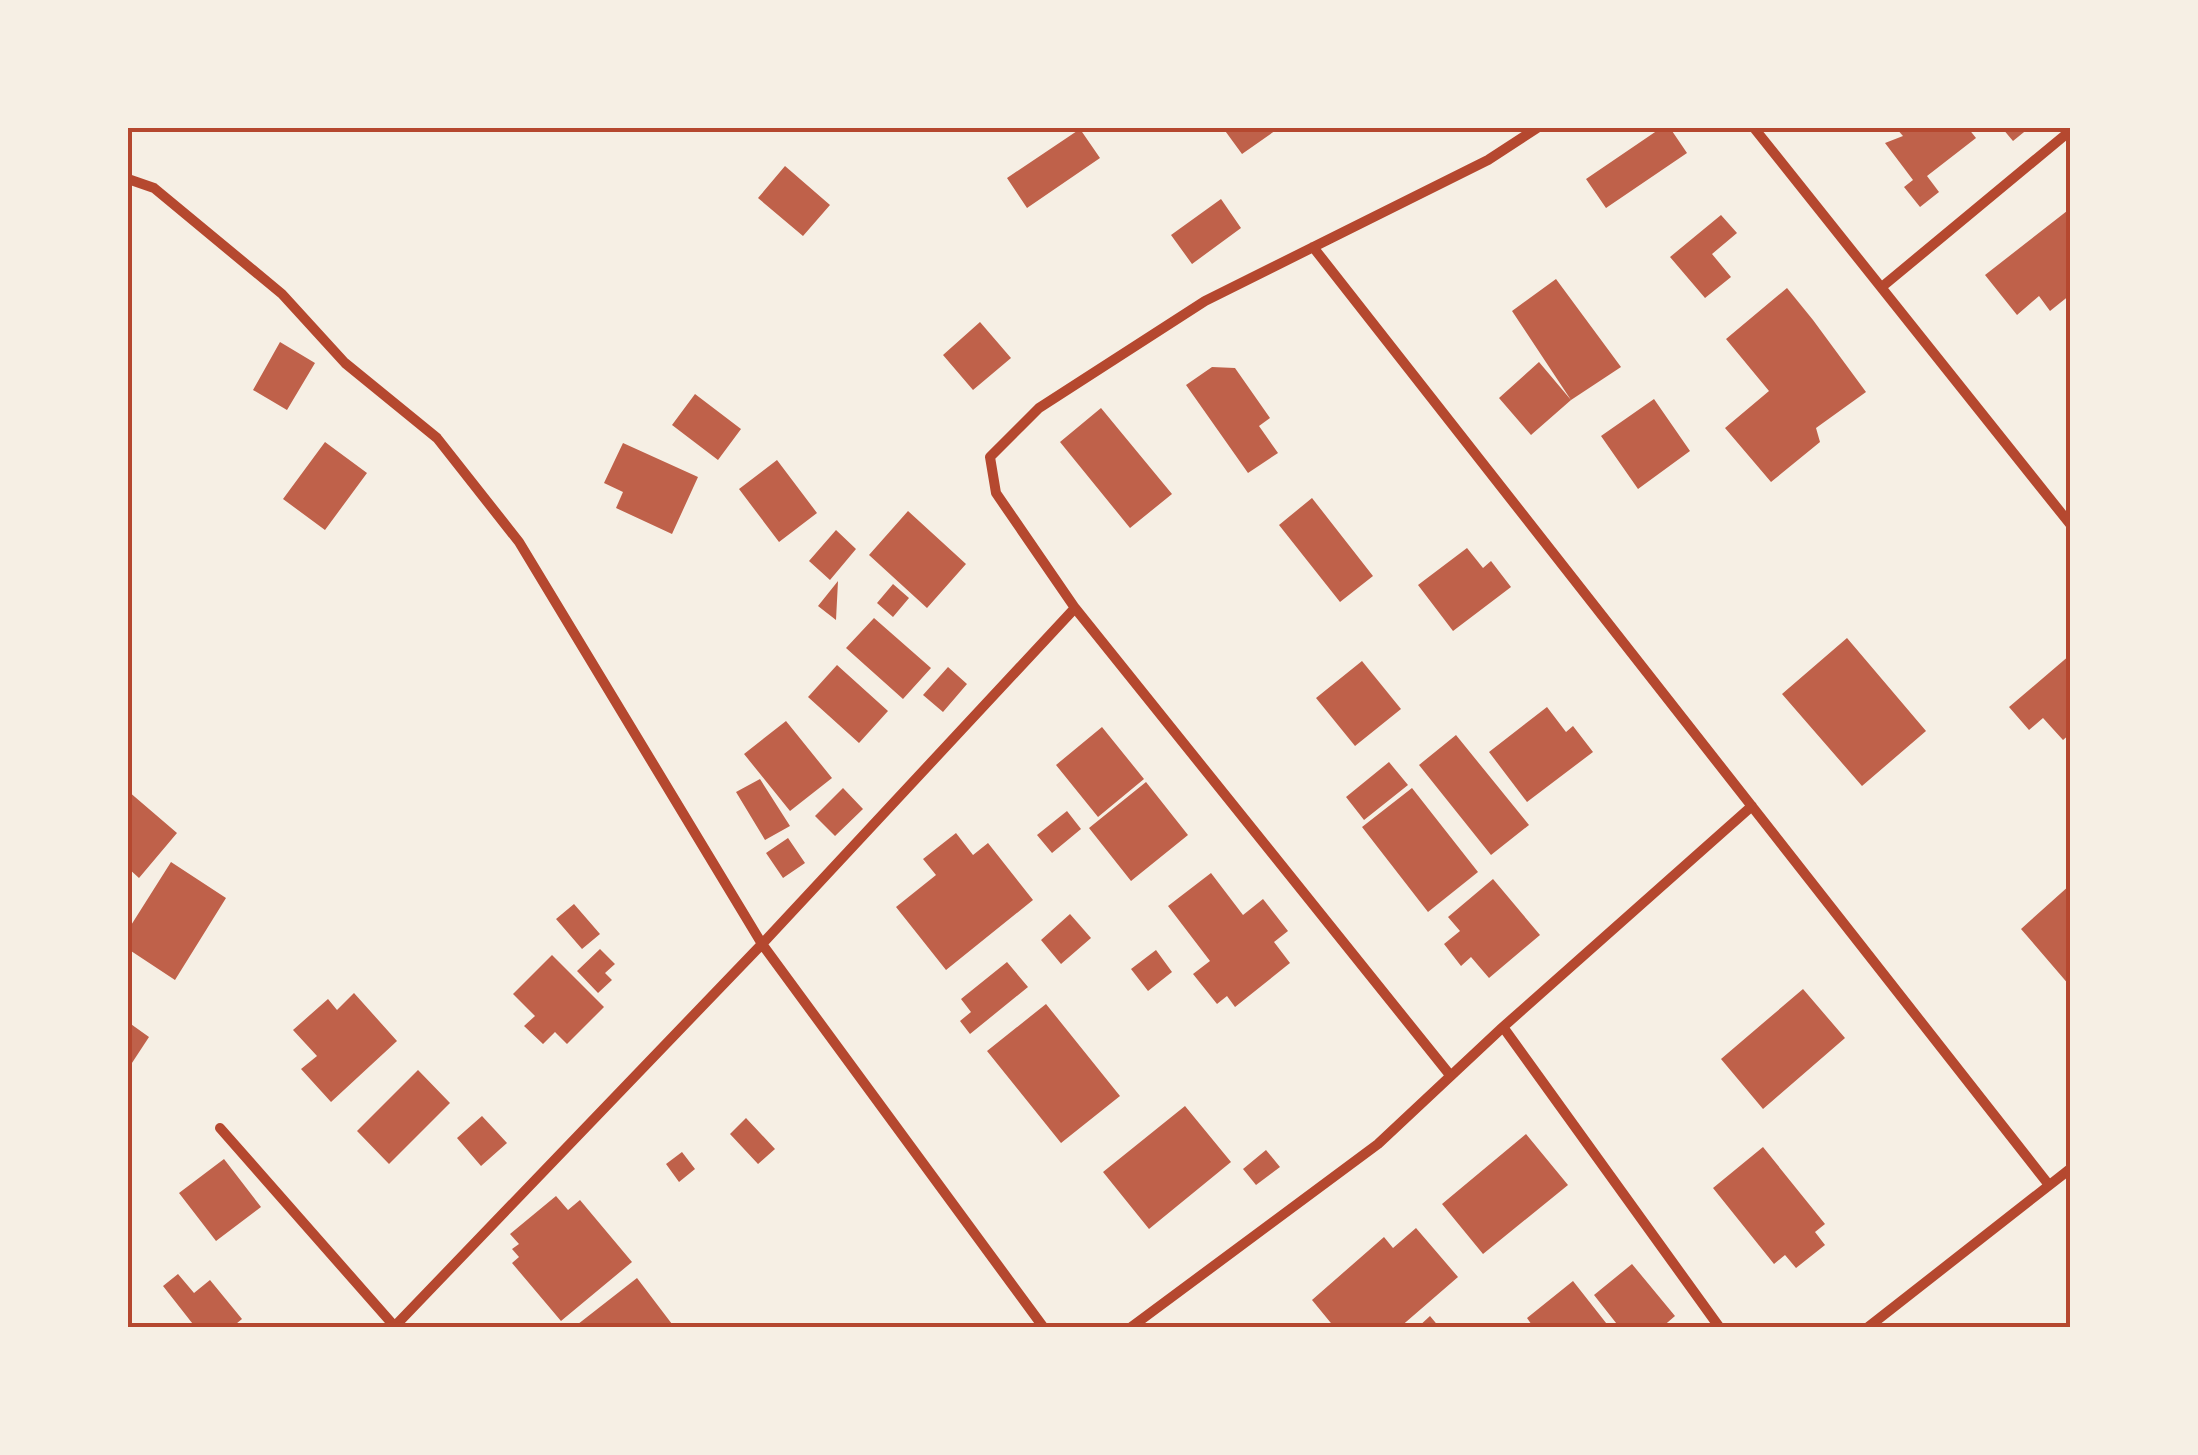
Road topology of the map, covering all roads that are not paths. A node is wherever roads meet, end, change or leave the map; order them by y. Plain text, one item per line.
1 (1537, 128) edge
2 (1754, 128) edge
3 (2070, 131) edge
4 (128, 179) edge
5 (1314, 247) junction
6 (1883, 286) junction
7 (2070, 524) edge
8 (1076, 608) junction
9 (1752, 806) junction
10 (762, 944) junction
11 (1503, 1027) junction
12 (1450, 1075) junction
13 (220, 1128) dead end
14 (2070, 1169) edge
15 (2049, 1186) junction
16 (395, 1327) edge
17 (1044, 1328) edge
18 (1130, 1328) edge
19 (1720, 1328) edge
20 (1867, 1328) edge

1 - 5 street
2 - 6 street
3 - 6 street
4 - 10 street
5 - 8 street
5 - 9 street
6 - 7 street
8 - 10 street
8 - 12 street
9 - 11 street
9 - 15 street
10 - 16 street
10 - 17 street
11 - 12 street
11 - 19 street
12 - 18 street
13 - 16 street
14 - 15 street
15 - 20 street

